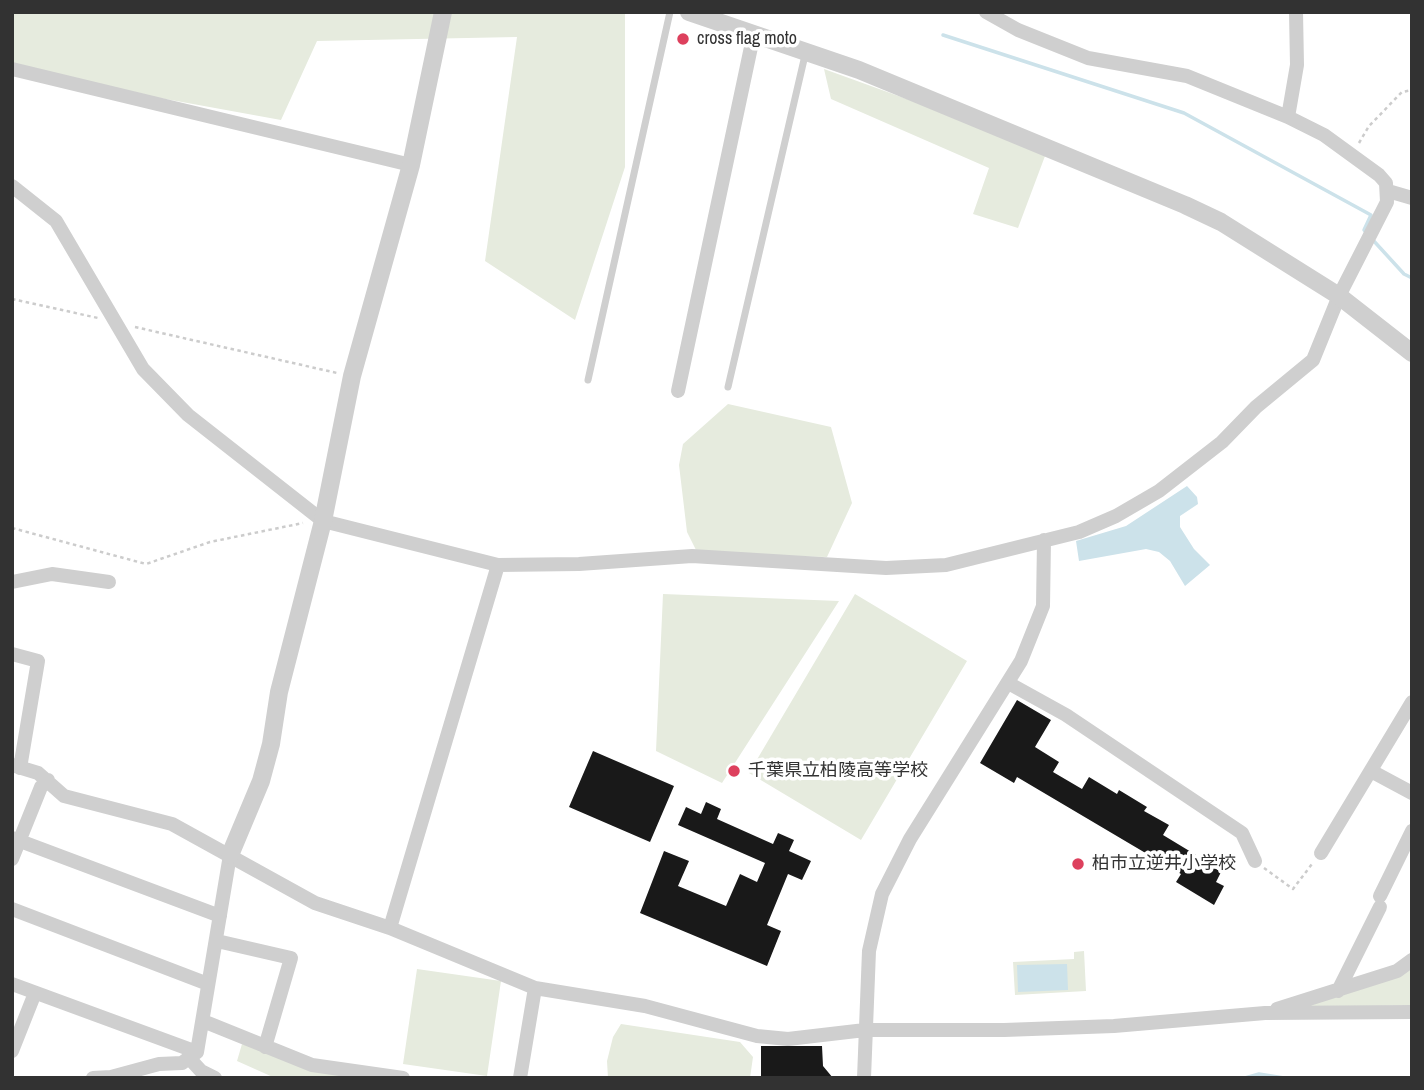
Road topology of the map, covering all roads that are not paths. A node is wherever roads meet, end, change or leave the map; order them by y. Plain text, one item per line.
1 (443, 12) edge
2 (670, 12) edge
3 (986, 12) edge
4 (1296, 12) edge
5 (701, 14) edge
6 (754, 33) junction
7 (806, 50) junction
8 (12, 69) edge
9 (1288, 117) junction
10 (411, 165) junction
11 (12, 186) edge
12 (1388, 191) junction
13 (1412, 198) edge
14 (1339, 296) junction
15 (1412, 353) edge
16 (588, 380) dead end
17 (728, 387) dead end
18 (678, 391) dead end
19 (323, 521) junction
20 (1045, 540) junction
21 (498, 565) junction
22 (12, 582) edge
23 (109, 582) dead end
24 (12, 654) edge
25 (1010, 684) junction
26 (1412, 702) edge
27 (16, 766) edge
28 (1371, 771) junction
29 (48, 780) junction
30 (1412, 793) edge
31 (1412, 831) edge
32 (16, 839) edge
33 (1321, 853) road end
34 (230, 855) junction
35 (12, 859) edge
36 (1255, 861) road end
37 (12, 909) edge
38 (220, 916) junction
39 (390, 928) junction
40 (217, 941) junction
41 (1412, 960) edge
42 (12, 984) edge
43 (208, 984) junction
44 (535, 988) junction
45 (1338, 991) junction
46 (35, 993) junction
47 (1412, 1012) edge
48 (1265, 1013) junction
49 (204, 1021) junction
50 (865, 1030) junction
51 (265, 1047) junction
52 (12, 1051) edge
53 (194, 1056) junction
54 (158, 1071) edge
55 (93, 1078) edge
56 (215, 1078) edge
57 (403, 1078) edge
58 (520, 1078) edge
59 (864, 1078) edge

1 - 10 street
2 - 16 lane
3 - 9 street
4 - 9 street
5 - 6 street
6 - 7 street
6 - 18 street
7 - 14 street
7 - 17 lane
8 - 10 street
9 - 12 street
10 - 19 street
11 - 19 street
12 - 13 street
12 - 14 street
14 - 15 street
14 - 20 street
19 - 21 street
19 - 34 street
20 - 21 street
20 - 25 street
21 - 39 street
22 - 23 street
24 - 27 street
25 - 36 street
25 - 50 street
26 - 28 street
27 - 29 street
28 - 30 street
28 - 33 street
29 - 32 street
29 - 34 street
31 - 45 street
32 - 35 street
32 - 38 street
34 - 38 street
34 - 39 street
37 - 43 street
38 - 40 street
39 - 44 street
40 - 43 street
40 - 51 street
41 - 45 street
42 - 46 street
43 - 49 street
44 - 50 street
44 - 58 street
45 - 48 street
46 - 52 street
46 - 53 street
47 - 48 street
48 - 50 street
49 - 51 street
49 - 53 street
50 - 59 street
51 - 57 street
53 - 54 street
53 - 56 street
54 - 55 street

